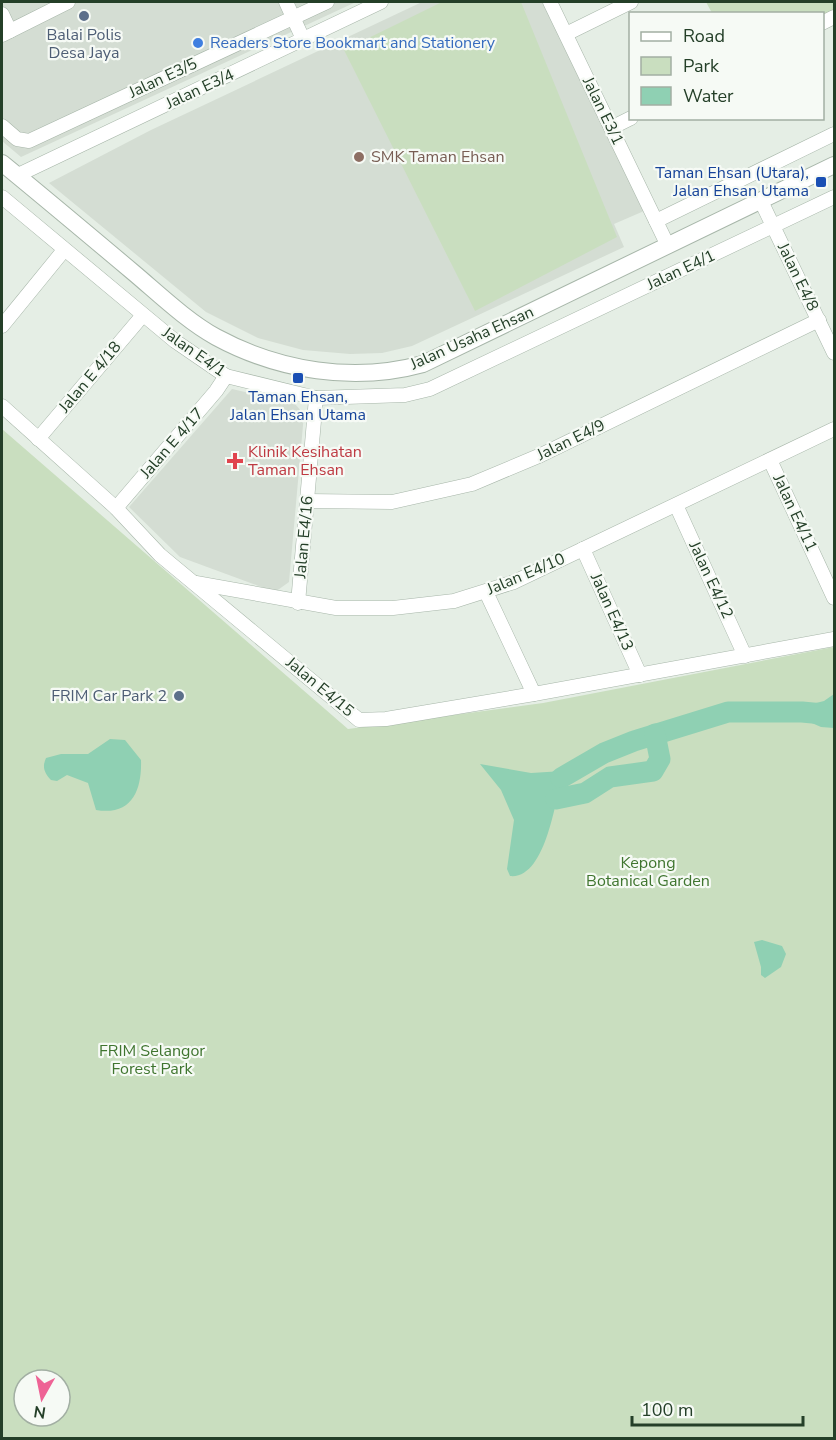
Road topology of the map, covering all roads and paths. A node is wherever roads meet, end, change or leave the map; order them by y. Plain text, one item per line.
1 (68, 2) edge
2 (286, 2) edge
3 (327, 2) edge
4 (381, 2) edge
5 (550, 2) edge
6 (631, 2) edge
7 (2, 14) edge
8 (293, 18) junction
9 (6, 33) edge
10 (566, 34) junction
11 (303, 39) junction
12 (629, 119) edge
13 (2, 126) edge
14 (611, 128) junction
15 (834, 134) edge
16 (834, 165) edge
17 (6, 167) edge
18 (2, 197) edge
19 (834, 197) edge
20 (761, 201) junction
21 (656, 221) junction
22 (773, 226) junction
23 (668, 246) junction
24 (64, 250) junction
25 (143, 315) junction
26 (819, 320) junction
27 (2, 326) edge
28 (834, 353) edge
29 (423, 364) junction
30 (225, 376) junction
31 (430, 389) junction
32 (316, 398) junction
33 (2, 406) edge
34 (834, 429) edge
35 (38, 439) junction
36 (770, 460) junction
37 (307, 501) junction
38 (676, 505) junction
39 (116, 508) junction
40 (583, 549) junction
41 (193, 582) junction
42 (486, 592) junction
43 (834, 598) edge
44 (298, 603) junction
45 (834, 639) edge
46 (745, 656) junction
47 (640, 675) junction
48 (534, 694) junction

1 - 9 street
2 - 8 street
3 - 8 street, Jalan E3/5
4 - 11 street, Jalan E3/4
5 - 10 street, Jalan E3/1
6 - 10 street
7 - 9 street
8 - 11 street
8 - 13 street, Jalan E3/5
10 - 14 street, Jalan E3/1
11 - 17 street, Jalan E3/4
12 - 14 street
14 - 21 street, Jalan E3/1
15 - 21 street
16 - 20 street, Jalan Usaha Ehsan
17 - 29 street, Jalan Usaha Ehsan
18 - 24 street, Jalan E4/1
19 - 22 street, Jalan E4/1
20 - 22 street, Jalan E4/8
20 - 23 street, Jalan Usaha Ehsan
21 - 23 street, Jalan E3/1
22 - 26 street, Jalan E4/8
22 - 31 street, Jalan E4/1
23 - 29 street, Jalan Usaha Ehsan
24 - 25 street, Jalan E4/1
24 - 27 street
25 - 30 street, Jalan E4/1
25 - 35 street, Jalan E 4/18
26 - 28 street, Jalan E4/8
26 - 37 street, Jalan E4/9
29 - 31 street
30 - 32 street, Jalan E4/1
30 - 39 street, Jalan E 4/17
31 - 32 street, Jalan E4/1
32 - 37 street, Jalan E4/16
33 - 35 street, Jalan E4/15
34 - 36 street, Jalan E4/10
35 - 39 street, Jalan E4/15
36 - 38 street, Jalan E4/10
36 - 43 street, Jalan E4/11
37 - 44 street, Jalan E4/16
38 - 40 street, Jalan E4/10
38 - 46 street, Jalan E4/12
39 - 41 street, Jalan E4/15
40 - 42 street, Jalan E4/10
40 - 47 street, Jalan E4/13
41 - 44 street, Jalan E4/10
41 - 48 street, Jalan E4/15
42 - 44 street, Jalan E4/10
42 - 48 street
45 - 46 street, Jalan E4/15
46 - 47 street, Jalan E4/15
47 - 48 street, Jalan E4/15

